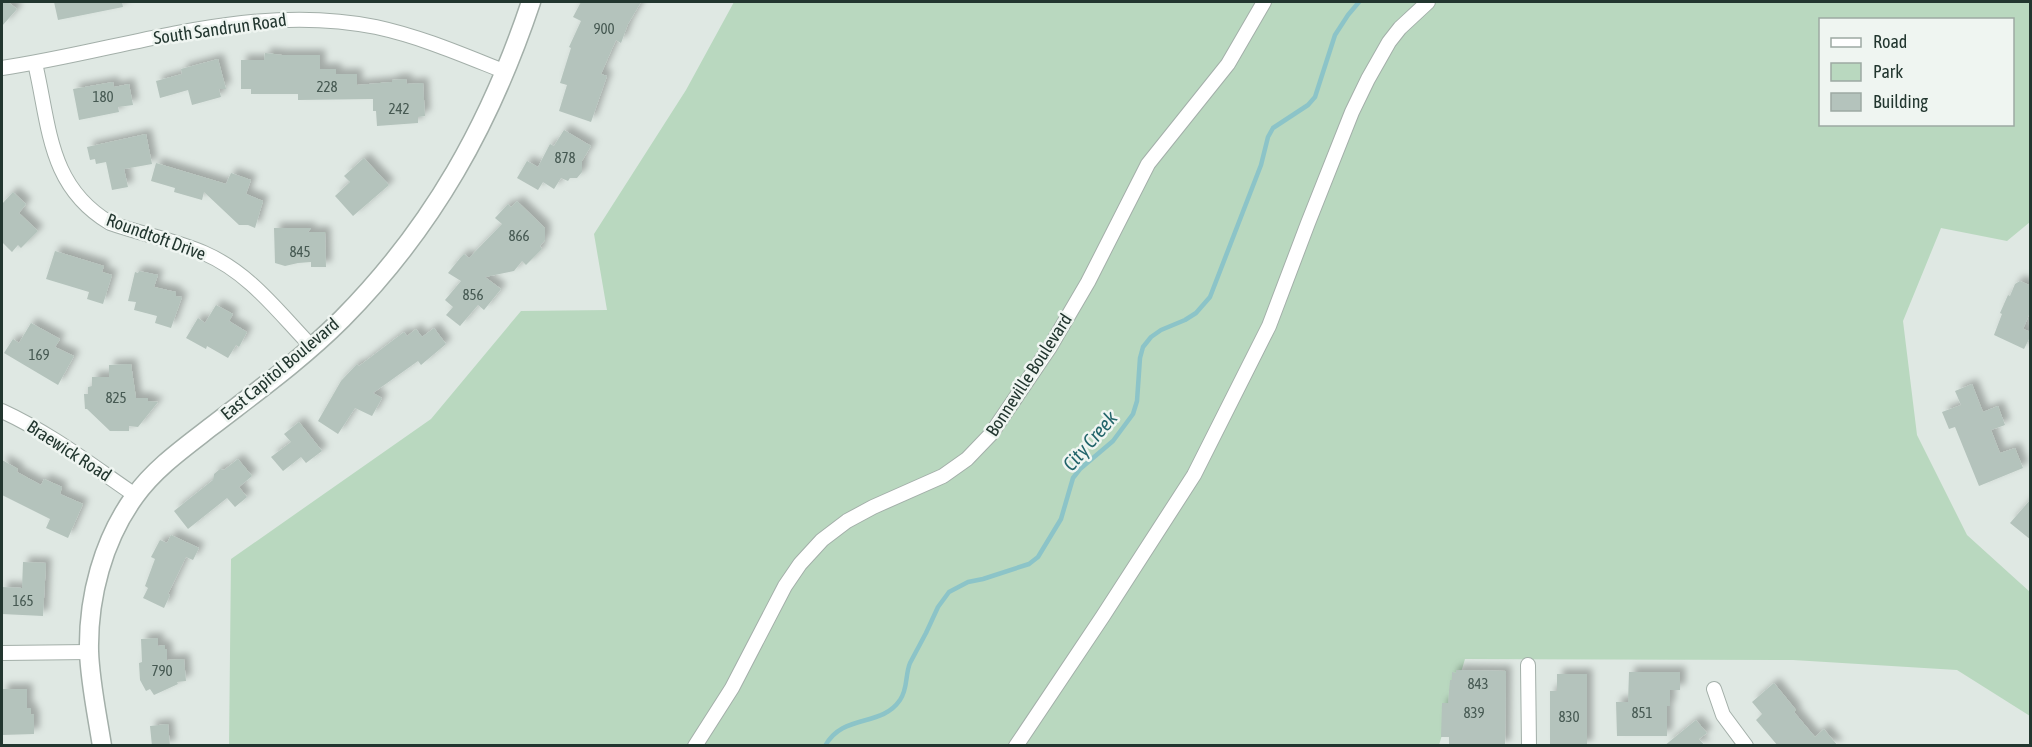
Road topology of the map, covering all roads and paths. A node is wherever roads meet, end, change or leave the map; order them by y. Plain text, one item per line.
1 (531, 2) edge
2 (1264, 2) edge
3 (1428, 2) edge
4 (35, 63) junction
5 (2, 68) edge
6 (506, 72) junction
7 (312, 347) junction
8 (2, 411) edge
9 (135, 495) junction
10 (89, 652) junction
11 (2, 654) edge
12 (1528, 665) dead end
13 (1714, 689) dead end
14 (102, 746) edge
15 (695, 746) edge
16 (1016, 746) edge
17 (1529, 746) edge
18 (1746, 746) edge

1 - 6 street, East Capitol Boulevard
2 - 15 street, Bonneville Boulevard
3 - 16 street
4 - 5 street, South Sandrun Road
4 - 6 street, South Sandrun Road
4 - 7 street, Roundtoft Drive
6 - 7 street, East Capitol Boulevard
7 - 9 street, East Capitol Boulevard
8 - 9 street, Braewick Road
9 - 10 street, East Capitol Boulevard
10 - 11 street
10 - 14 street, East Capitol Boulevard
12 - 17 street
13 - 18 street

